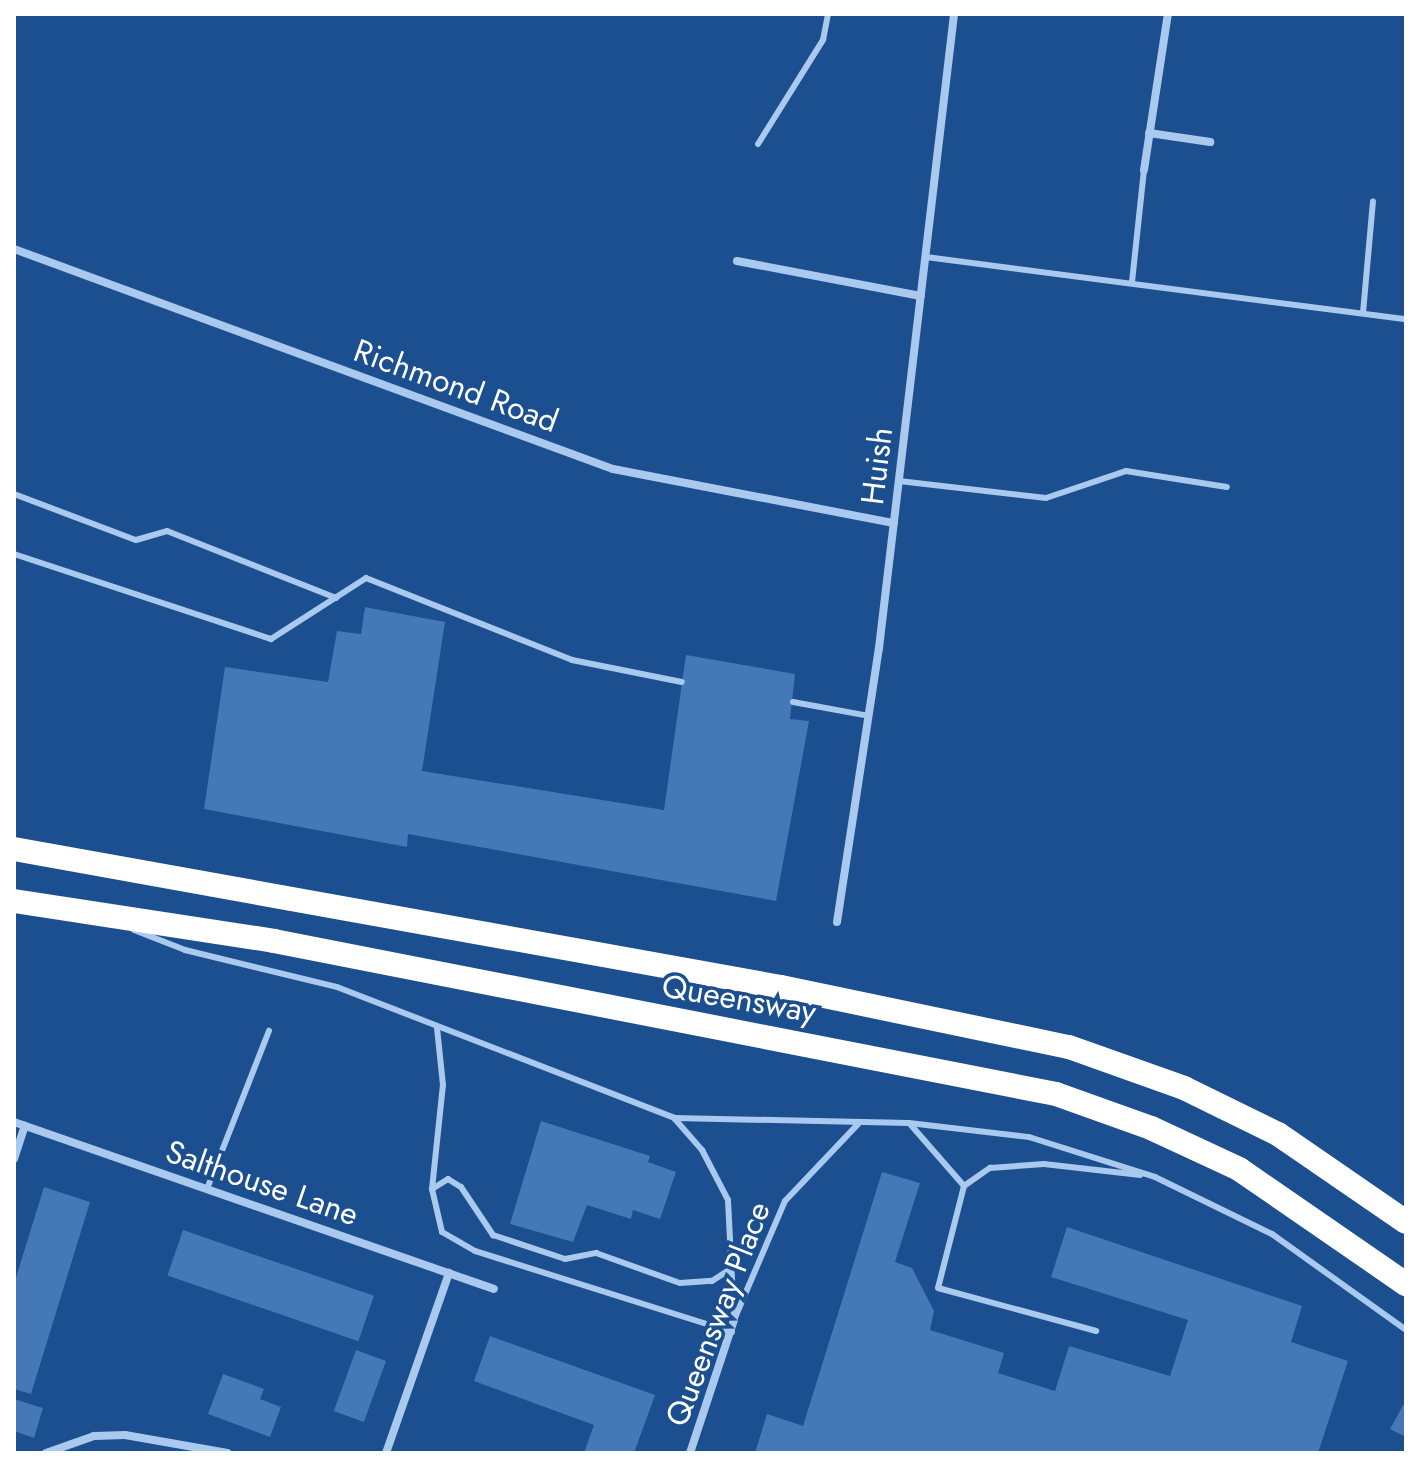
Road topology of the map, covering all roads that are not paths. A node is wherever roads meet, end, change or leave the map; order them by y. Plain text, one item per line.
1 (828, 14) edge
2 (954, 14) edge
3 (1168, 14) edge
4 (1149, 133) junction
5 (1210, 142) dead end
6 (758, 144) dead end
7 (1144, 170) joint
8 (1373, 201) dead end
9 (14, 249) edge
10 (926, 257) junction
11 (737, 261) dead end
12 (1132, 282) junction
13 (921, 296) junction
14 (1363, 313) junction
15 (1406, 319) edge
16 (899, 481) junction
17 (1227, 487) dead end
18 (14, 494) edge
19 (894, 523) junction
20 (14, 554) edge
21 (336, 598) junction
22 (682, 682) dead end
23 (793, 702) dead end
24 (869, 716) junction
25 (14, 849) edge
26 (14, 901) edge
27 (88, 912) junction
28 (837, 922) dead end
29 (437, 1028) junction
30 (269, 1031) dead end
31 (674, 1118) junction
32 (14, 1122) edge
33 (909, 1123) junction
34 (858, 1124) junction
35 (25, 1126) junction
36 (14, 1159) edge
37 (1155, 1177) junction
38 (964, 1186) junction
39 (207, 1189) junction
40 (432, 1189) junction
41 (1406, 1222) edge
42 (732, 1268) junction
43 (449, 1273) junction
44 (1406, 1284) edge
45 (494, 1289) dead end
46 (734, 1320) junction
47 (1406, 1330) edge
48 (1096, 1331) dead end
49 (732, 1332) junction
50 (46, 1453) edge
51 (227, 1453) edge
52 (386, 1453) edge
53 (690, 1453) edge

1 - 6 lane
2 - 10 street, Huish
3 - 4 street
4 - 5 street
4 - 7 street
7 - 12 lane
8 - 14 lane
9 - 19 street, Richmond Road
10 - 12 lane
10 - 13 street, Huish
11 - 13 street
12 - 14 lane
13 - 16 street, Huish
14 - 15 lane
16 - 17 lane
16 - 19 street, Huish
18 - 21 lane
19 - 24 street, Huish
20 - 21 lane
21 - 22 lane
23 - 24 lane
24 - 28 street, Huish
25 - 41 highway, Queensway
26 - 27 highway, Queensway
27 - 29 lane
27 - 44 highway, Queensway
29 - 31 lane
29 - 40 lane
30 - 39 lane
31 - 34 lane
31 - 42 lane
32 - 35 street, Salthouse Lane
33 - 34 lane
33 - 37 lane
33 - 38 lane
34 - 46 lane, Queensway Place
35 - 36 street
35 - 39 street, Salthouse Lane
37 - 38 lane
37 - 47 lane
38 - 48 lane
39 - 43 street, Salthouse Lane
40 - 42 lane
40 - 49 lane
42 - 46 lane
43 - 45 street, Salthouse Lane
43 - 52 street
46 - 49 street, Queensway Place
49 - 53 street, Queensway Place
50 - 51 street

